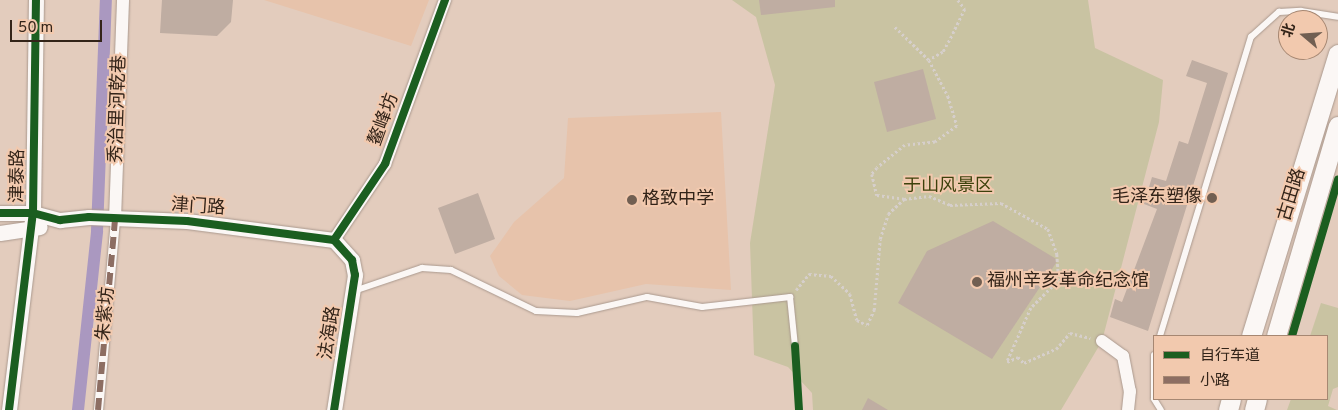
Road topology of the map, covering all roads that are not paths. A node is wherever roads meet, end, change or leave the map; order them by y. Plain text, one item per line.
1 (36, 0) edge
2 (123, 0) edge
3 (445, 0) edge
4 (1338, 17) edge
5 (1338, 54) edge
6 (1338, 126) edge
7 (33, 212) junction
8 (0, 213) edge
9 (115, 219) junction
10 (60, 220) junction
11 (32, 230) junction
12 (0, 233) edge
13 (334, 240) junction
14 (353, 291) junction
15 (1160, 335) edge
16 (1251, 335) edge
17 (1276, 335) edge
18 (1102, 341) road end
19 (795, 346) dead end
20 (9, 410) edge
21 (98, 410) edge
22 (334, 410) edge
23 (1128, 410) edge

1 - 7 street, 津泰路
2 - 9 street, 秀治里河乾巷
3 - 13 street, 鳌峰坊
4 - 15 lane
5 - 16 main road, 古田路
6 - 17 main road, 古田路
7 - 8 street, 津门路
7 - 10 street, 津门路
7 - 11 street, 津泰路
9 - 10 street, 津门路
9 - 13 street, 津门路
9 - 21 street, 朱紫坊
10 - 11 street
11 - 12 street
11 - 20 street, 津泰路
13 - 14 street, 法海路
14 - 19 lane
14 - 22 street, 法海路
18 - 23 street

